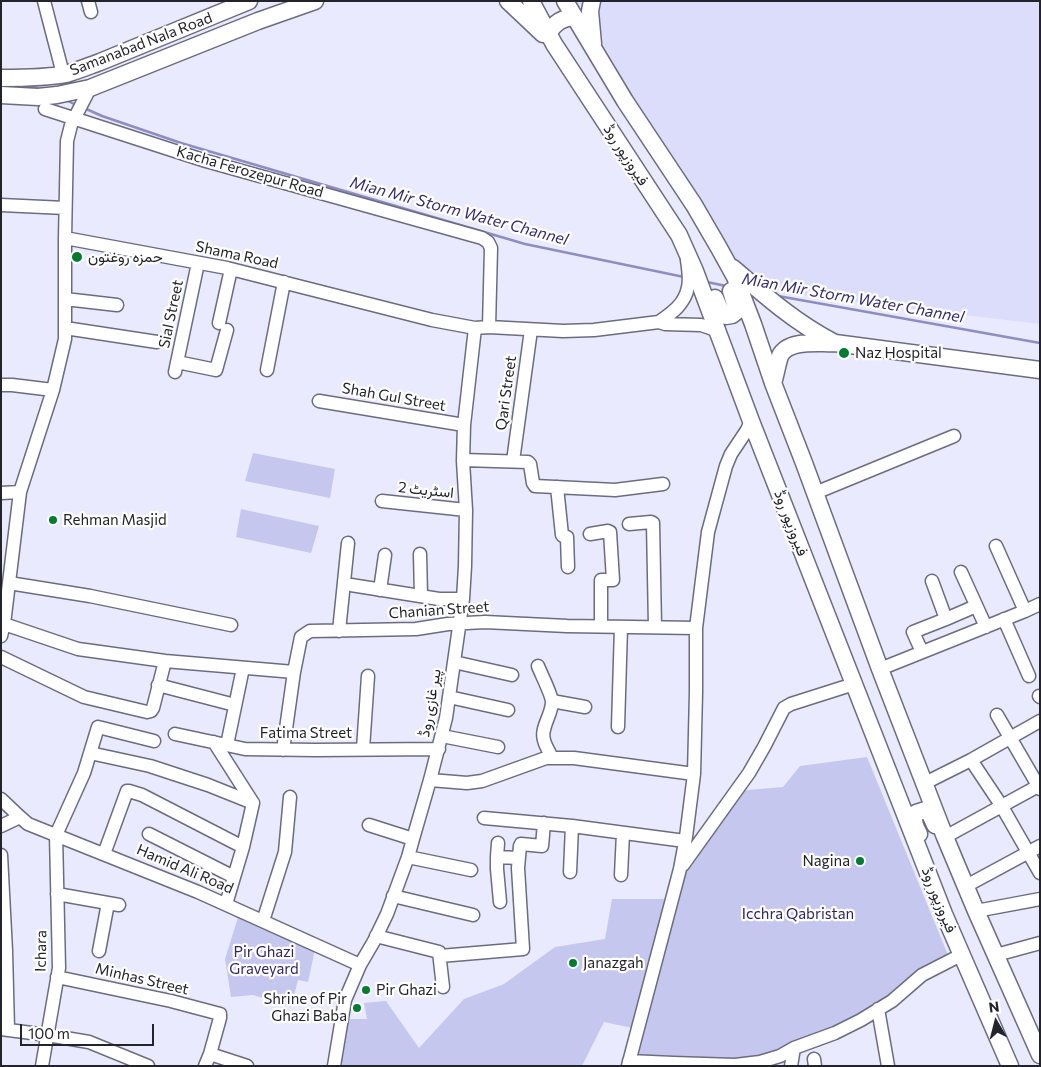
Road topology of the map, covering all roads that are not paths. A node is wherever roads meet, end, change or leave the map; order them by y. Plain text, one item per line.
1 (44, 1) edge
2 (249, 1) edge
3 (292, 1) edge
4 (315, 1) edge
5 (508, 1) edge
6 (531, 1) edge
7 (565, 1) edge
8 (592, 1) edge
9 (575, 17) junction
10 (258, 21) junction
11 (551, 39) junction
12 (593, 47) junction
13 (63, 74) junction
14 (1, 78) edge
15 (90, 88) junction
16 (7, 95) edge
17 (45, 109) junction
18 (73, 119) junction
19 (67, 141) junction
20 (1, 205) edge
21 (65, 208) junction
22 (678, 235) junction
23 (65, 238) junction
24 (719, 248) junction
25 (198, 263) junction
26 (231, 269) junction
27 (736, 277) junction
28 (693, 278) junction
29 (284, 282) junction
30 (65, 299) junction
31 (118, 305) dead end
32 (659, 322) junction
33 (489, 327) junction
34 (65, 328) junction
35 (475, 328) junction
36 (531, 330) junction
37 (719, 331) junction
38 (157, 342) dead end
39 (835, 343) junction
40 (267, 370) dead end
41 (1040, 370) edge
42 (773, 383) junction
43 (1, 385) edge
44 (53, 390) junction
45 (319, 401) dead end
46 (751, 421) junction
47 (464, 425) junction
48 (954, 436) dead end
49 (463, 460) junction
50 (513, 461) junction
51 (663, 484) dead end
52 (557, 487) junction
53 (20, 492) junction
54 (815, 493) junction
55 (1, 494) edge
56 (382, 502) dead end
57 (466, 510) junction
58 (629, 524) dead end
59 (590, 534) dead end
60 (348, 544) dead end
61 (996, 546) dead end
62 (420, 554) dead end
63 (385, 555) dead end
64 (568, 567) dead end
65 (961, 572) dead end
66 (932, 581) dead end
67 (9, 583) junction
68 (351, 585) dead end
69 (380, 590) junction
70 (421, 596) junction
71 (462, 599) junction
72 (1040, 604) edge
73 (976, 606) junction
74 (1026, 611) junction
75 (946, 619) junction
76 (1004, 619) junction
77 (231, 624) dead end
78 (460, 624) junction
79 (601, 626) junction
80 (621, 627) junction
81 (655, 627) junction
82 (986, 627) junction
83 (696, 628) junction
84 (3, 630) edge
85 (339, 631) junction
86 (922, 652) junction
87 (1, 657) edge
88 (158, 660) junction
89 (454, 662) junction
90 (538, 666) dead end
91 (243, 668) junction
92 (880, 669) junction
93 (294, 672) junction
94 (512, 675) dead end
95 (368, 676) dead end
96 (1029, 676) dead end
97 (854, 684) junction
98 (158, 685) junction
99 (449, 698) junction
100 (552, 701) junction
101 (235, 705) junction
102 (585, 707) dead end
103 (508, 710) dead end
104 (996, 715) dead end
105 (1040, 721) edge
106 (618, 726) dead end
107 (175, 734) dead end
108 (1010, 738) junction
109 (154, 741) dead end
110 (214, 742) junction
111 (440, 742) junction
112 (228, 745) junction
113 (498, 747) dead end
114 (363, 749) junction
115 (283, 750) junction
116 (90, 753) junction
117 (552, 758) junction
118 (970, 760) junction
119 (694, 774) junction
120 (430, 780) junction
121 (924, 783) junction
122 (1039, 786) edge
123 (290, 797) dead end
124 (1, 799) edge
125 (253, 803) junction
126 (1002, 805) junction
127 (20, 817) junction
128 (484, 818) dead end
129 (544, 824) junction
130 (1, 826) edge
131 (368, 826) dead end
132 (572, 826) junction
133 (623, 833) junction
134 (149, 834) dead end
135 (56, 835) junction
136 (945, 837) junction
137 (413, 838) junction
138 (686, 841) junction
139 (498, 843) dead end
140 (1040, 846) edge
141 (243, 847) junction
142 (1028, 853) junction
143 (104, 854) junction
144 (1, 855) edge
145 (408, 857) junction
146 (497, 857) junction
147 (518, 858) junction
148 (680, 869) junction
149 (472, 870) dead end
150 (570, 872) dead end
151 (1040, 873) edge
152 (621, 875) dead end
153 (234, 877) junction
154 (966, 886) junction
155 (498, 887) junction
156 (519, 888) junction
157 (57, 894) junction
158 (394, 896) junction
159 (1040, 899) edge
160 (500, 902) dead end
161 (226, 904) junction
162 (976, 911) junction
163 (944, 914) junction
164 (474, 915) dead end
165 (262, 921) junction
166 (376, 936) junction
167 (1040, 944) edge
168 (99, 952) dead end
169 (961, 955) junction
170 (996, 955) junction
171 (440, 956) junction
172 (4, 959) edge
173 (360, 964) junction
174 (57, 977) junction
175 (444, 987) dead end
176 (878, 1009) junction
177 (4, 1029) edge
178 (47, 1035) junction
179 (794, 1048) junction
180 (1040, 1055) edge
181 (207, 1060) edge
182 (629, 1063) edge
183 (677, 1065) edge
184 (42, 1066) edge
185 (148, 1066) edge
186 (247, 1066) edge
187 (334, 1066) edge
188 (791, 1066) edge
189 (888, 1066) edge
190 (1010, 1066) edge

1 - 13 street
2 - 13 main road, Samanabad Nala Road
3 - 10 main road
4 - 10 main road
5 - 11 main road
6 - 11 main road, فیروزپور روڈ
7 - 9 main road, فیروزپور روڈ
8 - 12 main road
9 - 11 main road
9 - 12 main road, فیروزپور روڈ
10 - 15 main road
11 - 22 main road, فیروزپور روڈ
12 - 24 main road, فیروزپور روڈ
13 - 14 main road, Samanabad Nala Road
15 - 16 main road
15 - 18 street
16 - 17 street, Kacha Ferozepur Road
17 - 18 street, Kacha Ferozepur Road
17 - 19 street
18 - 19 street
18 - 33 street, Kacha Ferozepur Road
19 - 21 street
20 - 21 street
21 - 23 street
22 - 24 main road
22 - 28 main road, فیروزپور روڈ
23 - 25 street, Shama Road
23 - 30 street
24 - 27 main road, فیروزپور روڈ
25 - 26 street, Shama Road
25 - 26 street, Sial Street
26 - 29 street, Shama Road
27 - 39 main road
27 - 42 main road, فیروزپور روڈ
28 - 32 street, Shama Road
28 - 37 main road, فیروزپور روڈ
29 - 35 street, Shama Road
29 - 40 street
30 - 31 street
30 - 34 street
32 - 36 street, Shama Road
32 - 37 street, Shama Road
33 - 35 street, Shama Road
33 - 36 street, Shama Road
34 - 38 street
34 - 44 street
35 - 47 street, پیر غازی روڈ
36 - 50 street, Qari Street
37 - 46 main road, فیروزپور روڈ
39 - 41 main road
39 - 42 main road
42 - 54 main road, فیروزپور روڈ
43 - 44 street
44 - 53 street
45 - 47 street, Shah Gul Street
46 - 83 street
46 - 97 main road, فیروزپور روڈ
47 - 49 street, پیر غازی روڈ
48 - 54 street
49 - 50 street
49 - 57 street, پیر غازی روڈ
50 - 52 street
51 - 52 street
52 - 64 street
53 - 55 street
53 - 67 street
54 - 92 main road, فیروزپور روڈ
56 - 57 street, اسٹریٹ 2
57 - 71 street, پیر غازی روڈ
58 - 81 street
59 - 79 street
60 - 85 street
61 - 74 street
62 - 70 street
63 - 69 street
65 - 73 street
66 - 75 street
67 - 77 street
67 - 84 street
68 - 69 street
69 - 70 street
70 - 71 street
71 - 78 street, پیر غازی روڈ
72 - 74 street
73 - 75 street
73 - 82 street
74 - 76 street
75 - 86 street
76 - 82 street
76 - 96 street
78 - 79 street, Chanian Street
78 - 85 street, Chanian Street
78 - 89 street, پیر غازی روڈ
79 - 80 street, Chanian Street
80 - 81 street, Chanian Street
80 - 106 street
81 - 83 street, Chanian Street
82 - 86 street
83 - 119 street
84 - 88 street
85 - 93 street, Chanian Street
86 - 92 street
87 - 98 street
88 - 91 street
88 - 98 street
89 - 94 street
89 - 99 street, پیر غازی روڈ
90 - 100 street
91 - 93 street
91 - 101 street
92 - 97 main road
92 - 121 main road, فیروزپور روڈ
93 - 115 street, Chanian Street
95 - 114 street
97 - 148 street
97 - 163 main road, فیروزپور روڈ
98 - 101 street
99 - 103 street
99 - 111 street, پیر غازی روڈ
100 - 102 street
100 - 117 street
101 - 112 street
104 - 108 street
105 - 108 street
107 - 110 street, Fatima Street
108 - 118 street
108 - 122 street
109 - 116 street
110 - 112 street, Fatima Street
110 - 125 street
111 - 113 street, Fatima Street
111 - 114 street, Fatima Street
111 - 120 street, پیر غازی روڈ
112 - 115 street, Fatima Street
114 - 115 street, Fatima Street
116 - 125 street
116 - 135 street
117 - 119 street
117 - 120 street
118 - 121 street
118 - 126 street
119 - 138 street
120 - 137 street, پیر غازی روڈ
121 - 136 main road, فیروزپور روڈ
122 - 126 street
123 - 165 street
124 - 127 street, Hamid Ali Road
125 - 141 street
126 - 136 street
126 - 142 street
127 - 130 street
127 - 135 street, Hamid Ali Road
128 - 129 street
129 - 132 street
129 - 147 street
131 - 137 street
132 - 133 street
132 - 150 street
133 - 138 street
133 - 152 street
134 - 153 street
135 - 143 street, Hamid Ali Road
135 - 157 street, Ichara
136 - 154 main road, فیروزپور روڈ
137 - 145 street, پیر غازی روڈ
138 - 148 street
139 - 146 street
140 - 142 street
141 - 143 street
141 - 153 street
142 - 151 street
142 - 154 street
143 - 161 street, Hamid Ali Road
144 - 172 street
145 - 149 street
145 - 158 street, پیر غازی روڈ
146 - 147 street
146 - 155 street
147 - 156 street
148 - 182 street
153 - 161 street
154 - 162 main road, فیروزپور روڈ
155 - 156 street
155 - 160 street
156 - 171 street
157 - 168 street
157 - 174 street, Ichara
158 - 164 street
158 - 166 street, پیر غازی روڈ
159 - 162 street
161 - 165 street, Hamid Ali Road
162 - 163 main road
162 - 170 main road, فیروزپور روڈ
163 - 169 main road, فیروزپور روڈ
165 - 173 street, Hamid Ali Road
166 - 171 street
166 - 173 street, پیر غازی روڈ
167 - 170 street
169 - 176 street
169 - 190 main road, فیروزپور روڈ
170 - 180 main road, فیروزپور روڈ
171 - 175 street
172 - 177 street
173 - 187 street, پیر غازی روڈ
174 - 178 street, Ichara
174 - 181 street, Minhas Street
176 - 179 street
176 - 189 street
177 - 178 street
178 - 184 street, Ichara
178 - 185 street
179 - 183 street
179 - 188 street
181 - 186 street
182 - 183 street

